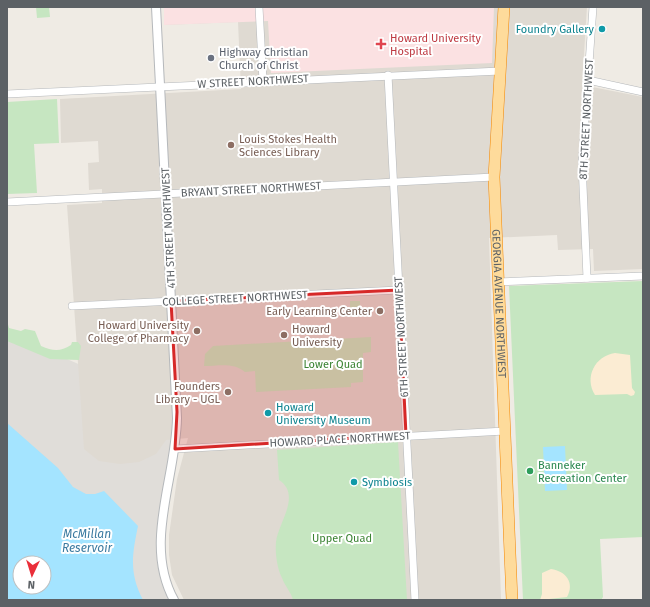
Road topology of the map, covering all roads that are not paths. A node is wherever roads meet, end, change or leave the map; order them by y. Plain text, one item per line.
1 (156, 7) edge
2 (259, 7) edge
3 (504, 7) edge
4 (592, 7) edge
5 (500, 71) junction
6 (388, 75) junction
7 (588, 80) junction
8 (263, 81) junction
9 (160, 86) junction
10 (643, 92) edge
11 (7, 94) edge
12 (494, 177) junction
13 (393, 182) junction
14 (166, 193) junction
15 (7, 202) edge
16 (643, 276) edge
17 (587, 278) junction
18 (498, 282) junction
19 (398, 290) junction
20 (171, 301) junction
21 (72, 306) dead end
22 (505, 431) junction
23 (406, 435) junction
24 (175, 449) junction
25 (174, 600) edge
26 (415, 600) edge
27 (512, 600) edge

1 - 9 street, 4TH STREET NORTHWEST
2 - 8 street
3 - 5 highway, GEORGIA AVENUE NORTHWEST
4 - 7 street, 8TH STREET NORTHWEST
5 - 6 street, W STREET NORTHWEST
5 - 12 highway, GEORGIA AVENUE NORTHWEST
6 - 8 street, W STREET NORTHWEST
6 - 13 street, 6TH STREET NORTHWEST
7 - 10 street
7 - 17 street, 8TH STREET NORTHWEST
8 - 9 street, W STREET NORTHWEST
9 - 11 street, W STREET NORTHWEST
9 - 14 street, 4TH STREET NORTHWEST
12 - 13 street, BRYANT STREET NORTHWEST
12 - 18 highway, GEORGIA AVENUE NORTHWEST
13 - 14 street, BRYANT STREET NORTHWEST
13 - 19 street, 6TH STREET NORTHWEST
14 - 15 street, BRYANT STREET NORTHWEST
14 - 20 street, 4TH STREET NORTHWEST
16 - 17 street
17 - 18 street
18 - 22 highway, GEORGIA AVENUE NORTHWEST
19 - 20 street, COLLEGE STREET NORTHWEST
19 - 23 street, 6TH STREET NORTHWEST
20 - 21 street, COLLEGE STREET NORTHWEST
20 - 24 street, 4TH STREET NORTHWEST
22 - 23 street, HOWARD PLACE NORTHWEST
22 - 27 highway, GEORGIA AVENUE NORTHWEST
23 - 24 street, HOWARD PLACE NORTHWEST
23 - 26 street, 6TH STREET NORTHWEST
24 - 25 street, 4TH STREET NORTHWEST

